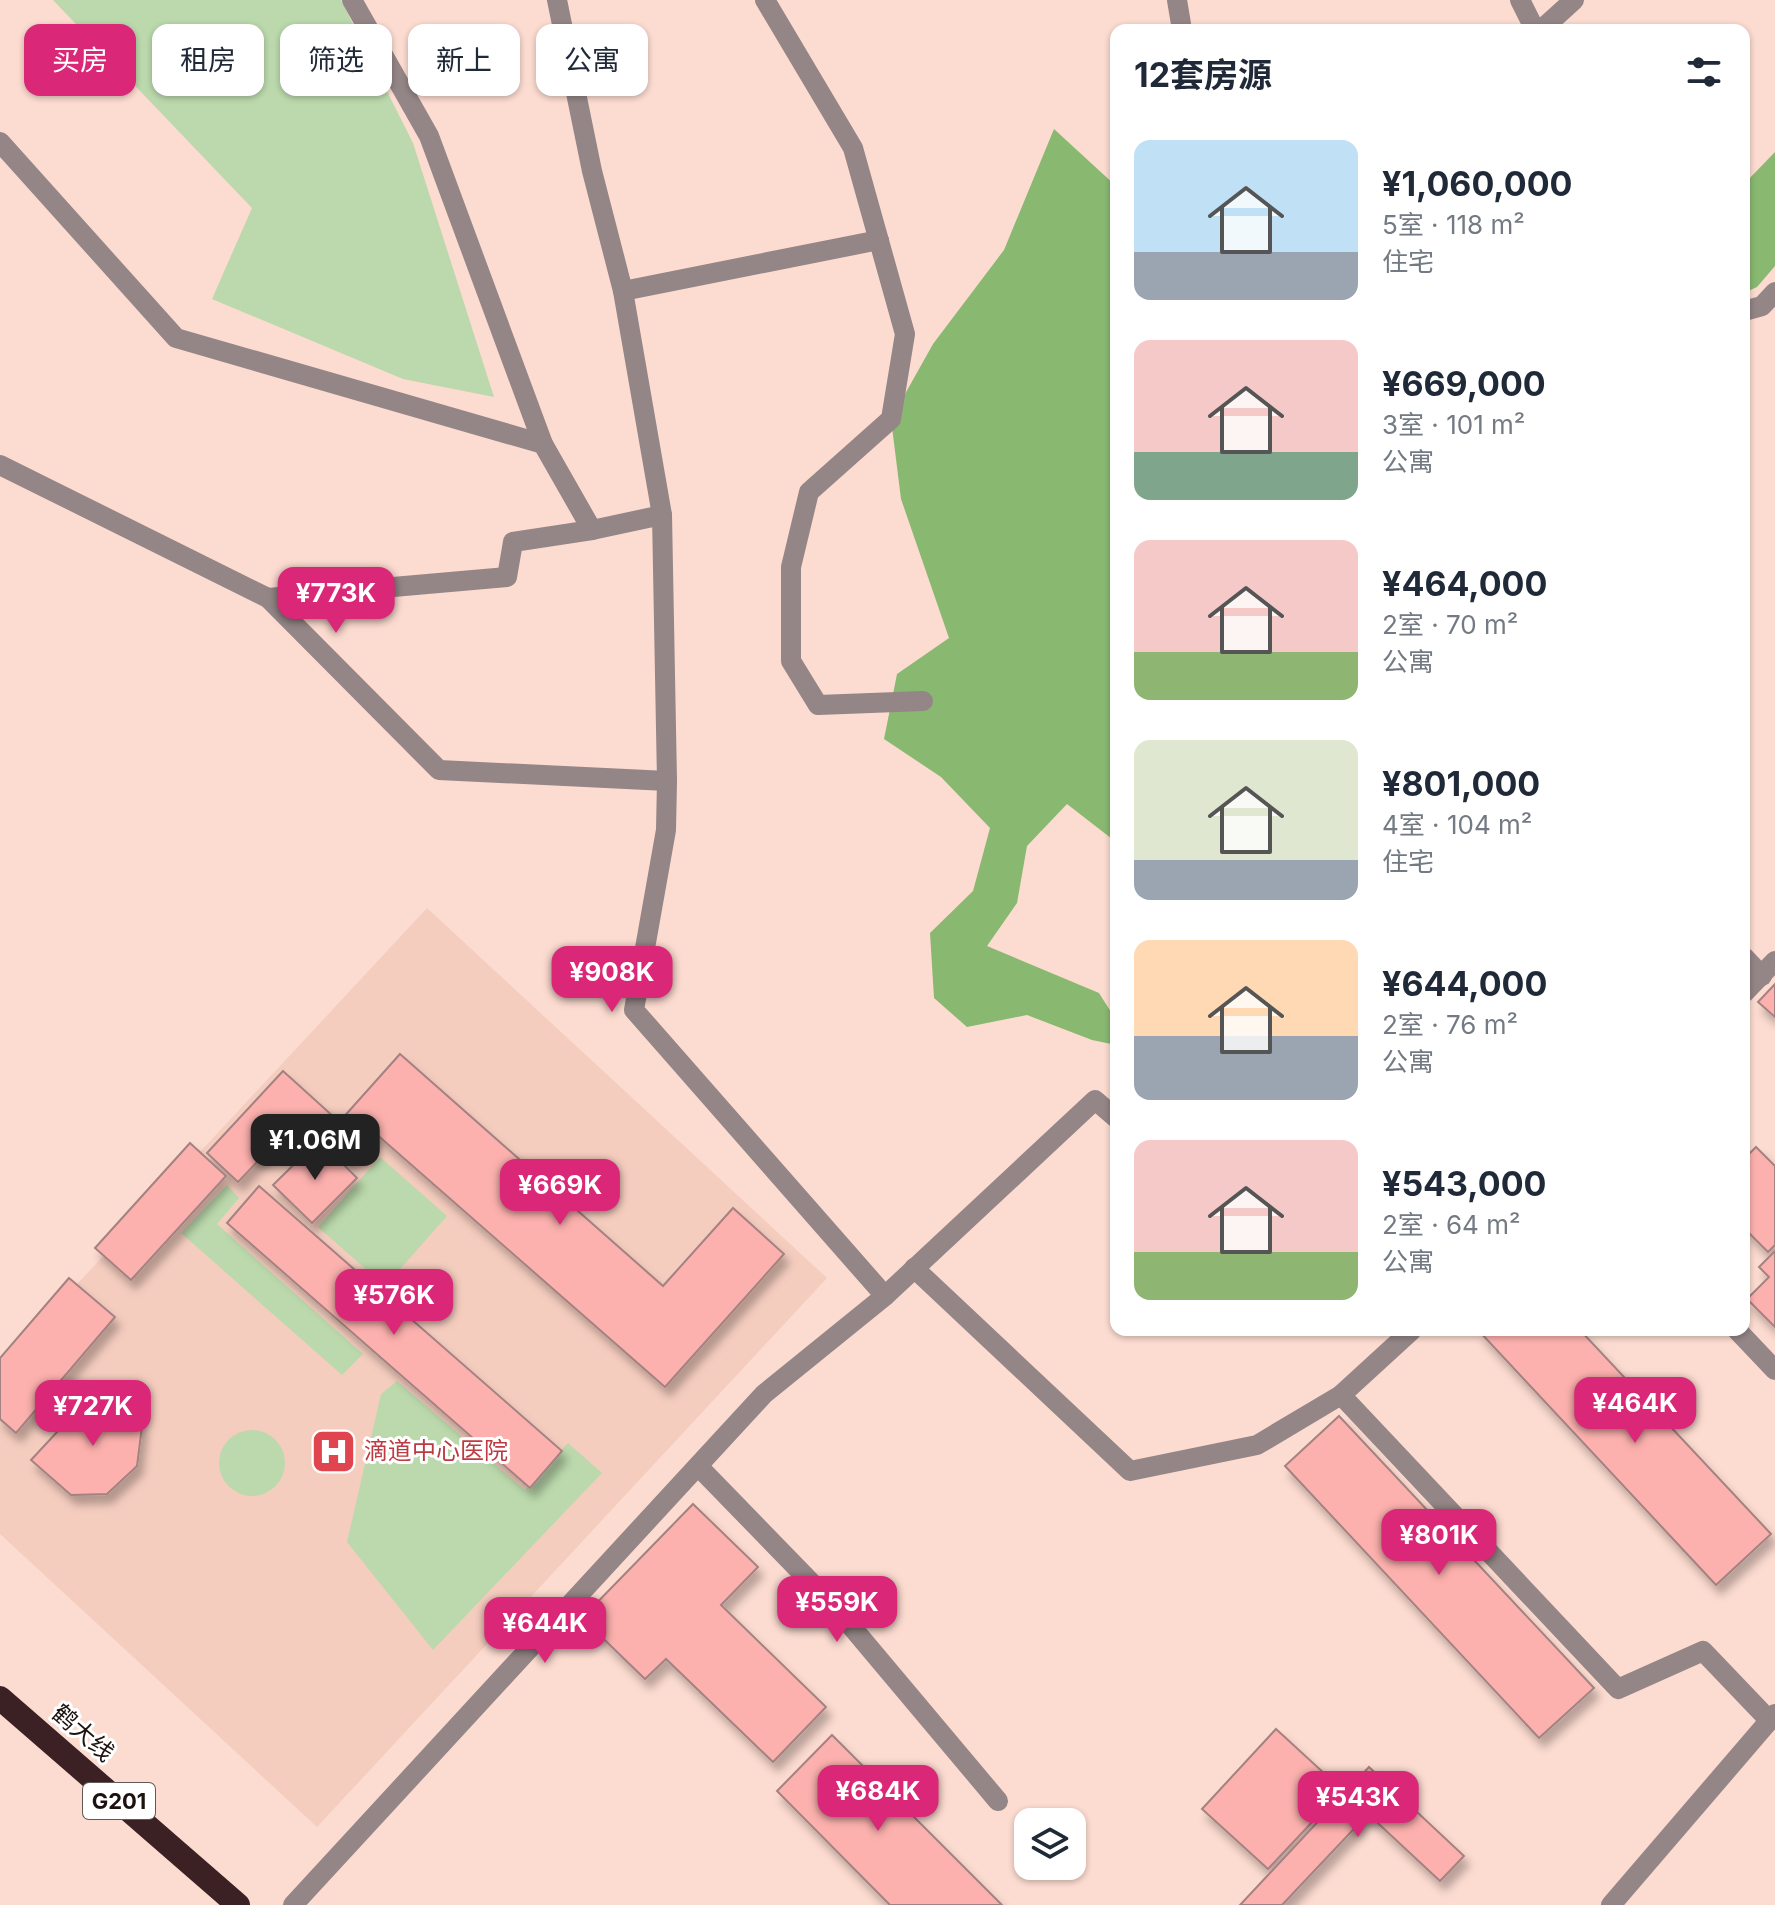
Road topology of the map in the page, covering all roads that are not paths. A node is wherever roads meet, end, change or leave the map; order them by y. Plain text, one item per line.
1 (352, 0) edge
2 (557, 0) edge
3 (765, 0) edge
4 (1177, 0) edge
5 (1520, 0) edge
6 (1574, 0) edge
7 (1181, 24) edge
8 (1532, 24) edge
9 (1548, 24) edge
10 (0, 142) edge
11 (879, 240) junction
12 (623, 291) junction
13 (1775, 292) edge
14 (1750, 309) edge
15 (543, 444) junction
16 (0, 465) edge
17 (662, 515) junction
18 (592, 530) junction
19 (268, 598) junction
20 (923, 701) dead end
21 (667, 781) junction
22 (1768, 968) edge
23 (1750, 987) edge
24 (1110, 1113) edge
25 (914, 1268) junction
26 (885, 1296) junction
27 (1402, 1336) edge
28 (1743, 1336) edge
29 (1775, 1370) edge
30 (1341, 1395) junction
31 (698, 1466) junction
32 (0, 1698) edge
33 (1772, 1718) edge
34 (998, 1801) dead end
35 (238, 1905) edge
36 (293, 1905) edge
37 (1611, 1905) edge

1 - 15 street
2 - 12 street
3 - 11 street
4 - 7 street
5 - 8 street
6 - 9 street
10 - 15 street
11 - 12 street
11 - 20 street
12 - 17 street
13 - 14 street
15 - 18 street
16 - 19 street
17 - 18 street
17 - 21 street
18 - 19 street
19 - 21 street
21 - 26 street
22 - 23 street
24 - 25 street
25 - 26 street
25 - 30 street
26 - 31 street
27 - 30 street
28 - 29 street
30 - 33 street
31 - 34 street
31 - 36 street
32 - 35 highway, 鹤大线 / G201
33 - 37 street

